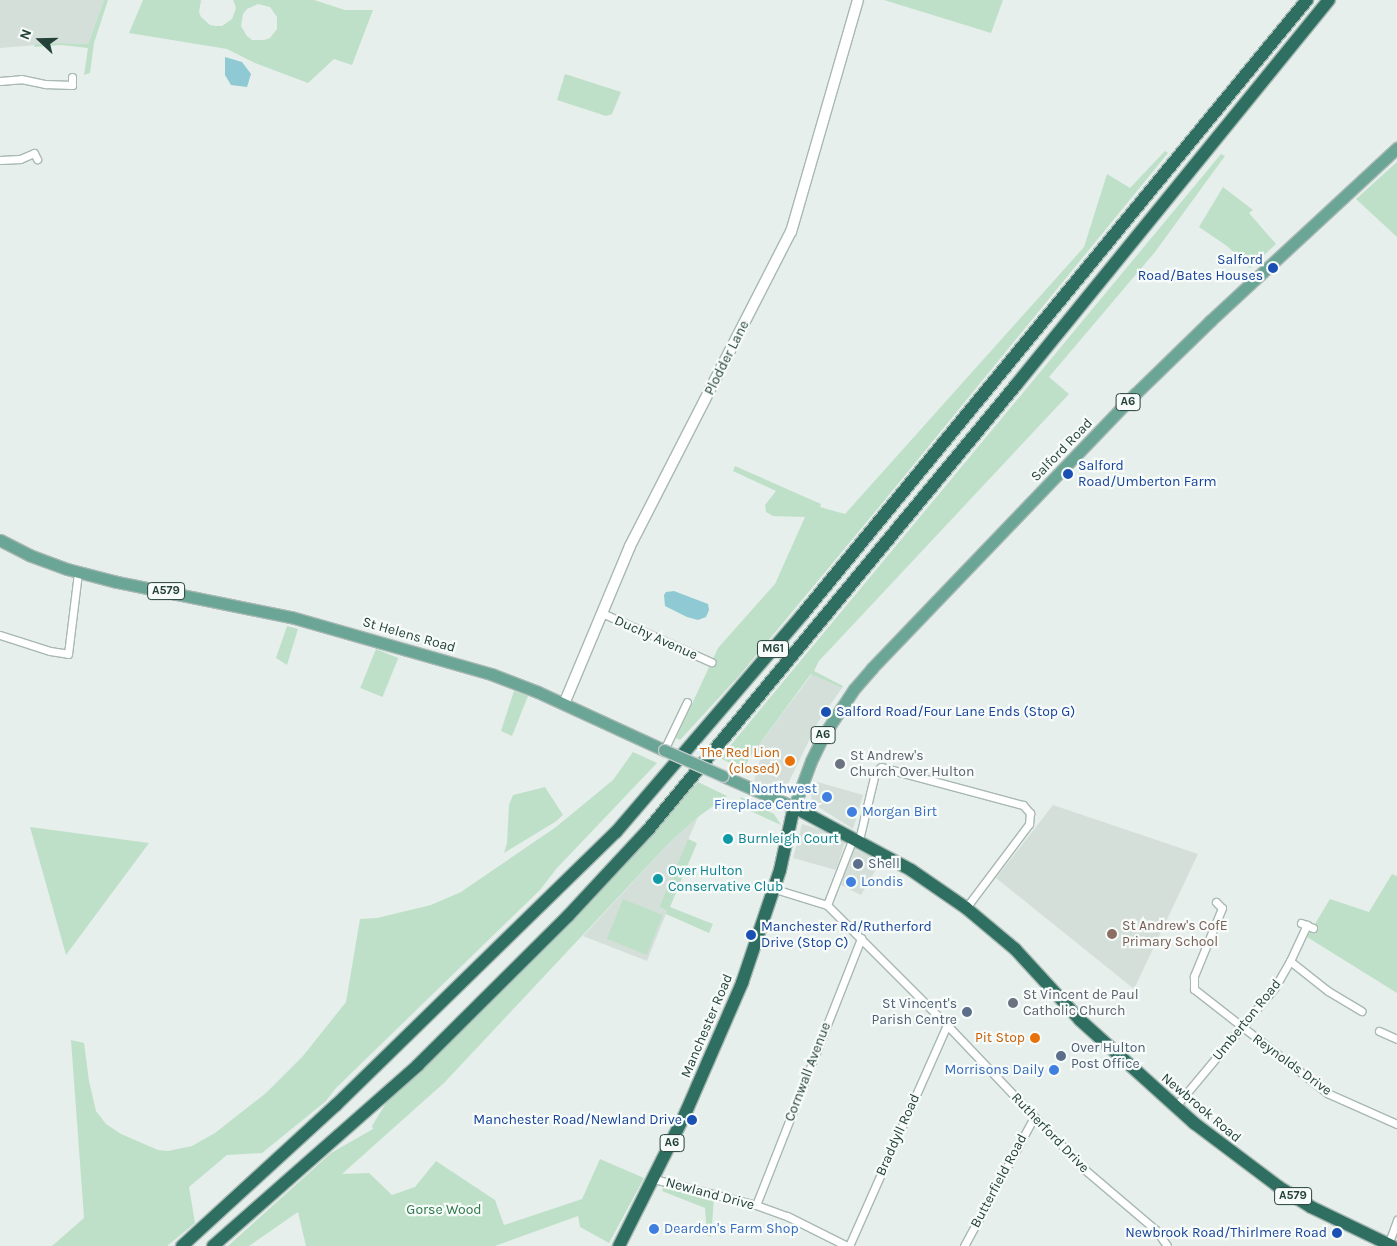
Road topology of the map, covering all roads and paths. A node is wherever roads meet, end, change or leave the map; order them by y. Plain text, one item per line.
1 (858, 0) edge
2 (1307, 0) edge
3 (1329, 0) edge
4 (1334, 0) edge
5 (1294, 43) junction
6 (72, 77) dead end
7 (0, 81) edge
8 (1397, 148) edge
9 (0, 160) edge
10 (37, 160) dead end
11 (0, 540) edge
12 (78, 572) junction
13 (602, 613) junction
14 (0, 634) edge
15 (711, 662) dead end
16 (687, 702) dead end
17 (564, 704) junction
18 (663, 746) junction
19 (794, 807) junction
20 (856, 838) junction
21 (774, 889) junction
22 (1216, 902) dead end
23 (827, 904) junction
24 (966, 908) junction
25 (1307, 925) dead end
26 (860, 938) junction
27 (1290, 961) junction
28 (1359, 1007) dead end
29 (947, 1025) junction
30 (1242, 1028) junction
31 (1379, 1031) dead end
32 (1397, 1039) edge
33 (1175, 1106) junction
34 (1034, 1117) junction
35 (1397, 1124) edge
36 (654, 1179) junction
37 (756, 1205) junction
38 (1397, 1220) edge
39 (1390, 1245) edge
40 (182, 1246) edge
41 (213, 1246) edge
42 (620, 1246) edge
43 (848, 1246) edge
44 (964, 1246) edge
45 (1167, 1246) edge

1 - 13 main road, Plodder Lane
2 - 40 highway, M61
3 - 5 highway, M61
4 - 5 highway, M61
5 - 41 highway, M61
6 - 7 street
8 - 19 main road, Salford Road / A6
9 - 10 street
11 - 12 main road, St Helens Road / A579
12 - 14 street
12 - 17 main road, St Helens Road / A579
13 - 15 street, Duchy Avenue
13 - 17 main road, Plodder Lane
16 - 18 street
17 - 18 main road, St Helens Road / A579
18 - 19 main road, St Helens Road / A579, bridge
19 - 20 highway, Newbrook Road / A579
19 - 21 highway, Manchester Road / A6
20 - 23 street
20 - 24 highway, Newbrook Road / A579
20 - 24 street
21 - 23 street
21 - 36 highway, Manchester Road / A6
22 - 30 street, Reynolds Drive
23 - 26 street, Rutherford Drive
24 - 33 highway, Newbrook Road / A579
25 - 27 street, Umberton Road
26 - 29 street, Rutherford Drive
26 - 37 street, Cornwall Avenue
27 - 28 street
27 - 30 street, Umberton Road
29 - 34 street, Rutherford Drive
29 - 43 street, Braddyll Road
30 - 33 street, Umberton Road
30 - 35 street, Reynolds Drive
31 - 32 street
33 - 39 highway, Newbrook Road / A579
34 - 44 street, Butterfield Road
34 - 45 street, Rutherford Drive
36 - 37 street, Newland Drive
36 - 42 highway, Manchester Road / A6
37 - 43 street, Newland Drive
38 - 39 street

